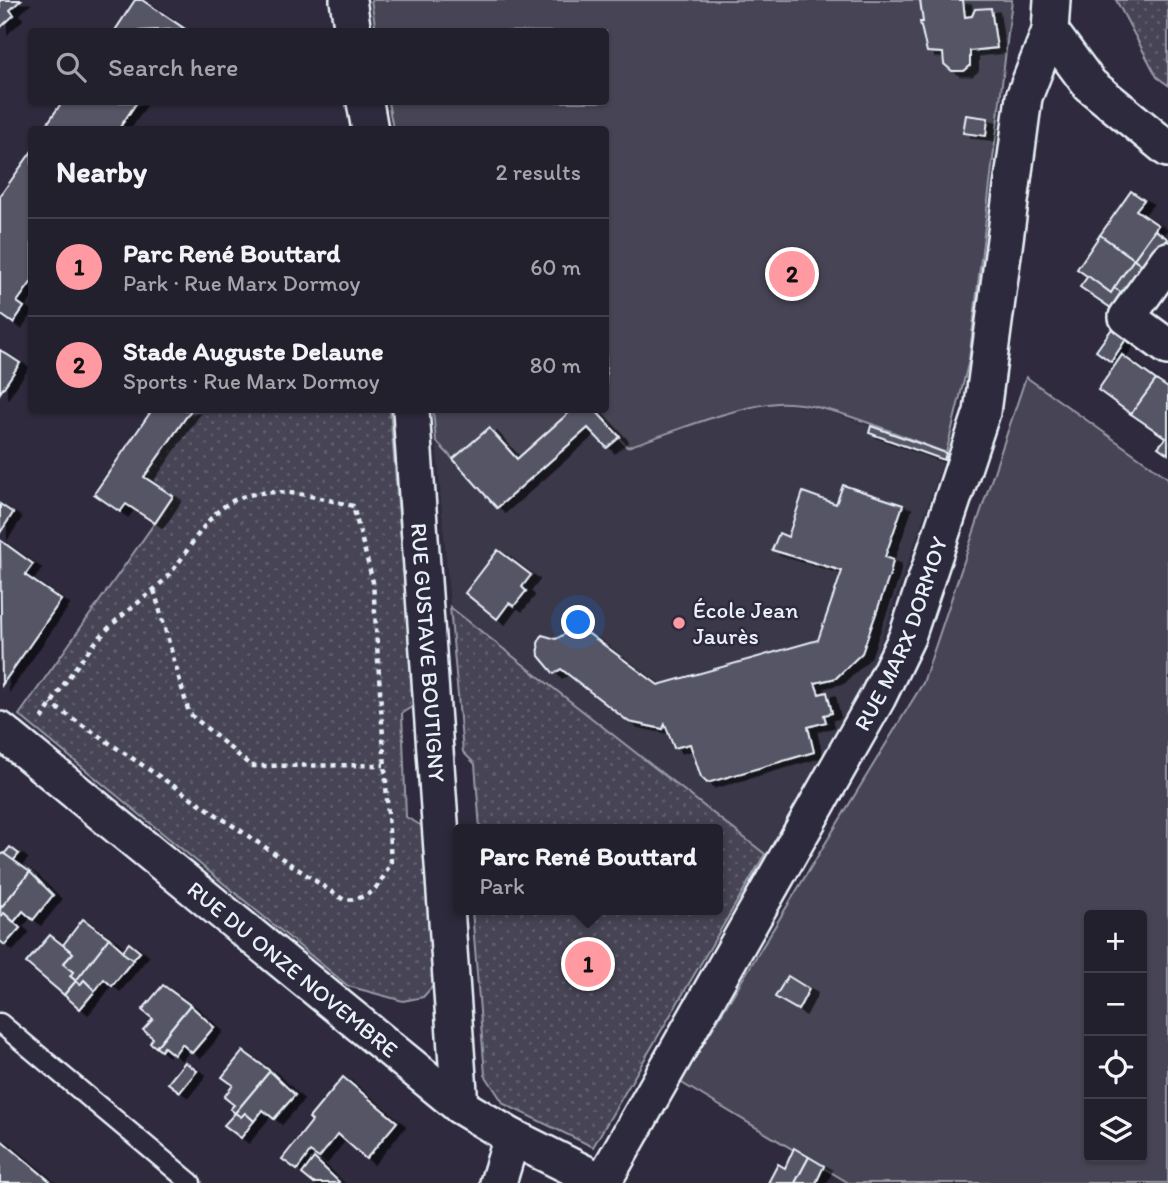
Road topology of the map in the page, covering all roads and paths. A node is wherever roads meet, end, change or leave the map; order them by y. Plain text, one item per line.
1 (348, 0) edge
2 (1051, 16) edge
3 (352, 28) edge
4 (366, 105) edge
5 (369, 126) edge
6 (1168, 149) edge
7 (1168, 260) edge
8 (1168, 347) edge
9 (411, 413) edge
10 (154, 590) junction
11 (51, 704) junction
12 (11, 739) edge
13 (384, 765) junction
14 (0, 1023) edge
15 (460, 1106) junction
16 (512, 1137) junction
17 (191, 1183) edge
18 (498, 1183) edge
19 (603, 1183) edge

1 - 3 street
2 - 6 street
2 - 19 street, RUE MARX DORMOY
4 - 5 street
7 - 8 street
9 - 15 street, RUE GUSTAVE BOUTIGNY
10 - 11 path
10 - 13 path
10 - 13 path
11 - 12 path
11 - 13 path
12 - 15 street, RUE DU ONZE NOVEMBRE
14 - 17 lane
15 - 16 street, RUE DU ONZE NOVEMBRE
16 - 18 street
16 - 19 street, RUE DU ONZE NOVEMBRE

